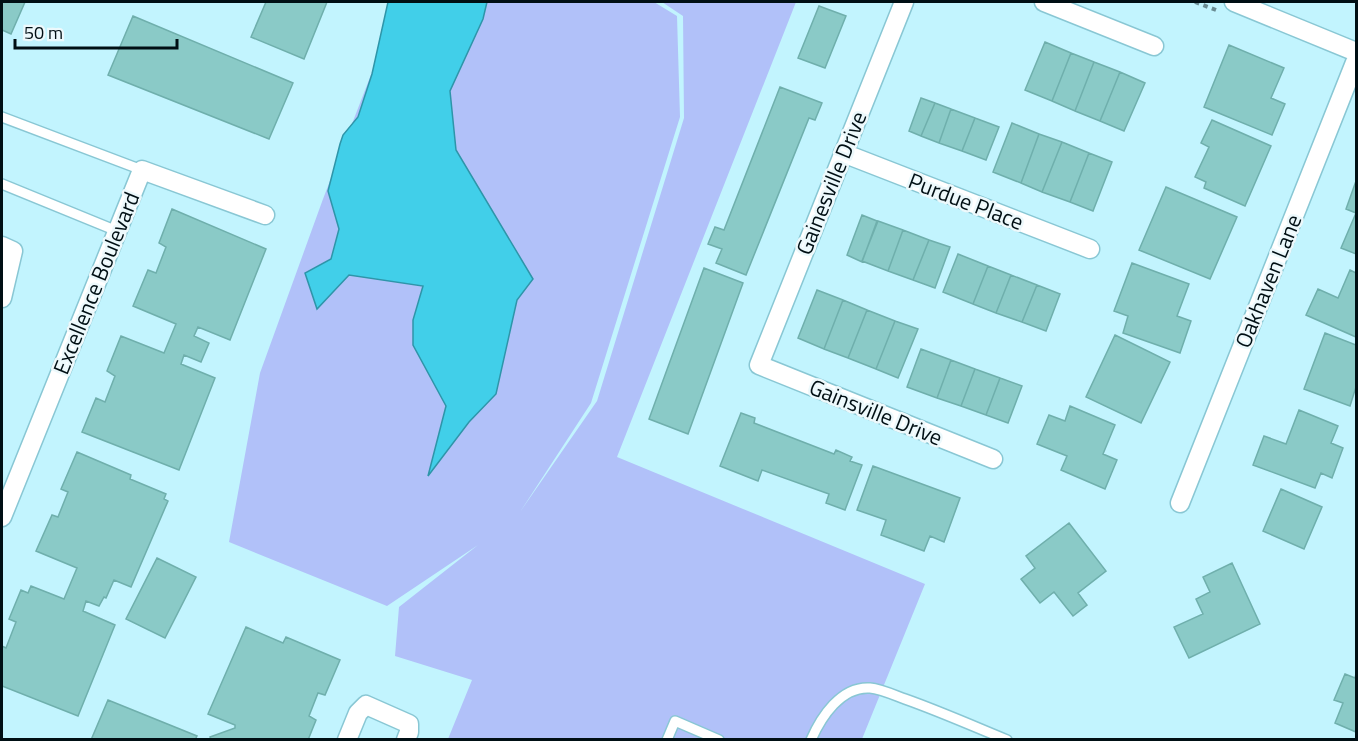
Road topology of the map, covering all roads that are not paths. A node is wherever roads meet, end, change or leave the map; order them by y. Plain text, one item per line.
1 (904, 2) edge
2 (1044, 2) edge
3 (1234, 2) edge
4 (1154, 46) dead end
5 (1356, 52) edge
6 (1356, 60) edge
7 (2, 117) edge
8 (843, 153) junction
9 (142, 170) junction
10 (2, 184) edge
11 (265, 215) dead end
12 (117, 231) junction
13 (2, 246) edge
14 (1090, 249) dead end
15 (2, 298) edge
16 (759, 365) joint
17 (993, 459) dead end
18 (1180, 503) dead end
19 (2, 518) edge
20 (347, 740) edge
21 (405, 740) edge
22 (667, 740) edge
23 (719, 740) edge
24 (811, 740) edge
25 (1008, 740) edge

1 - 8 street, Gainesville Drive
2 - 4 street
3 - 5 street
6 - 18 street, Oakhaven Lane
7 - 9 lane
8 - 14 street, Purdue Place
8 - 16 street, Gainesville Drive
9 - 11 street, Excellence Boulevard
9 - 12 street, Excellence Boulevard
10 - 12 lane
12 - 19 street, Excellence Boulevard
13 - 15 street
16 - 17 street, Gainsville Drive
20 - 21 street
22 - 23 lane
24 - 25 lane

